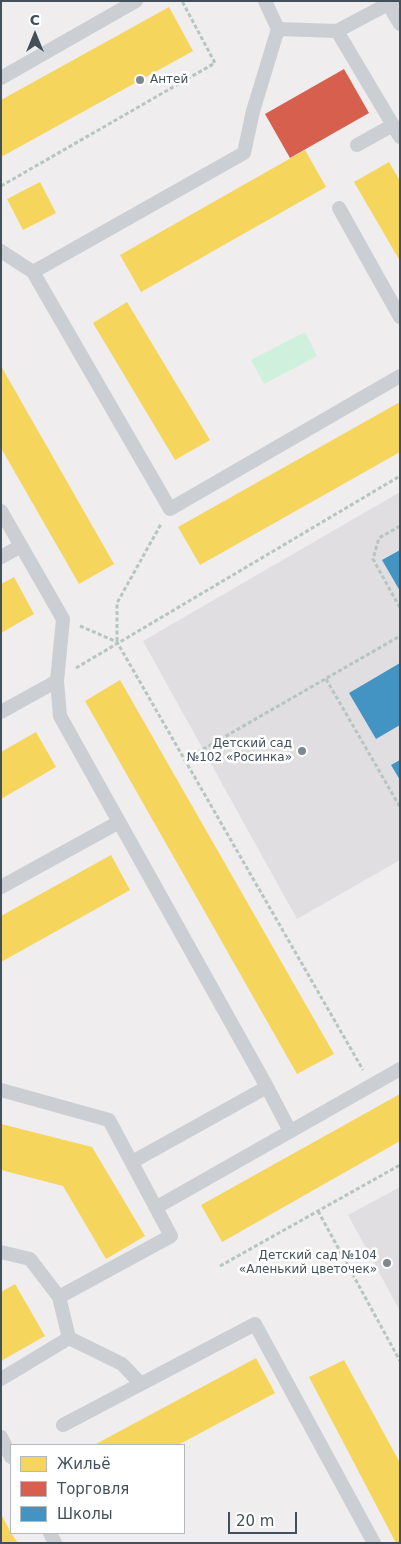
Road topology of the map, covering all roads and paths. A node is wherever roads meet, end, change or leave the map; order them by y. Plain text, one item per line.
1 (136, 1) edge
2 (182, 1) edge
3 (265, 1) edge
4 (390, 2) edge
5 (400, 24) edge
6 (278, 29) junction
7 (337, 31) junction
8 (1, 78) edge
9 (397, 131) edge
10 (357, 145) dead end
11 (1, 186) edge
12 (339, 208) dead end
13 (1, 251) edge
14 (33, 272) junction
15 (400, 317) edge
16 (400, 376) edge
17 (400, 476) edge
18 (170, 509) junction
19 (1, 511) edge
20 (400, 526) edge
21 (21, 546) junction
22 (1, 557) edge
23 (400, 608) edge
24 (63, 619) junction
25 (400, 636) edge
26 (118, 642) junction
27 (326, 679) junction
28 (57, 680) junction
29 (1, 712) edge
30 (186, 759) junction
31 (400, 807) edge
32 (119, 822) junction
33 (1, 887) edge
34 (400, 1069) edge
35 (371, 1085) junction
36 (267, 1087) junction
37 (1, 1090) edge
38 (290, 1131) junction
39 (132, 1162) junction
40 (400, 1165) edge
41 (157, 1207) junction
42 (318, 1211) junction
43 (1, 1252) edge
44 (220, 1266) dead end
45 (60, 1297) junction
46 (69, 1338) junction
47 (400, 1361) edge
48 (1, 1379) edge
49 (141, 1384) junction
50 (63, 1425) dead end
51 (1, 1437) edge
52 (10, 1455) edge
53 (373, 1542) edge

1 - 8 lane
2 - 11 path
3 - 6 lane
4 - 5 lane
4 - 7 lane
6 - 7 lane
6 - 14 lane
7 - 9 lane
9 - 10 lane
12 - 15 lane
13 - 14 lane
14 - 18 lane
16 - 18 lane
17 - 26 path
18 - 26 path
19 - 21 lane
20 - 23 path
21 - 22 lane
21 - 24 lane
24 - 26 path
24 - 28 lane
25 - 27 path
26 - 28 path
26 - 30 path
27 - 30 path
27 - 31 path
28 - 29 lane
28 - 32 lane
30 - 35 path
32 - 33 lane
32 - 36 lane
34 - 35 lane
35 - 38 lane
36 - 38 lane
36 - 39 lane
37 - 39 lane
38 - 41 lane
39 - 41 lane
40 - 42 path
41 - 45 lane
42 - 44 path
42 - 47 path
43 - 45 lane
45 - 46 lane
46 - 48 lane
46 - 49 lane
49 - 50 lane
49 - 53 lane
51 - 52 lane

